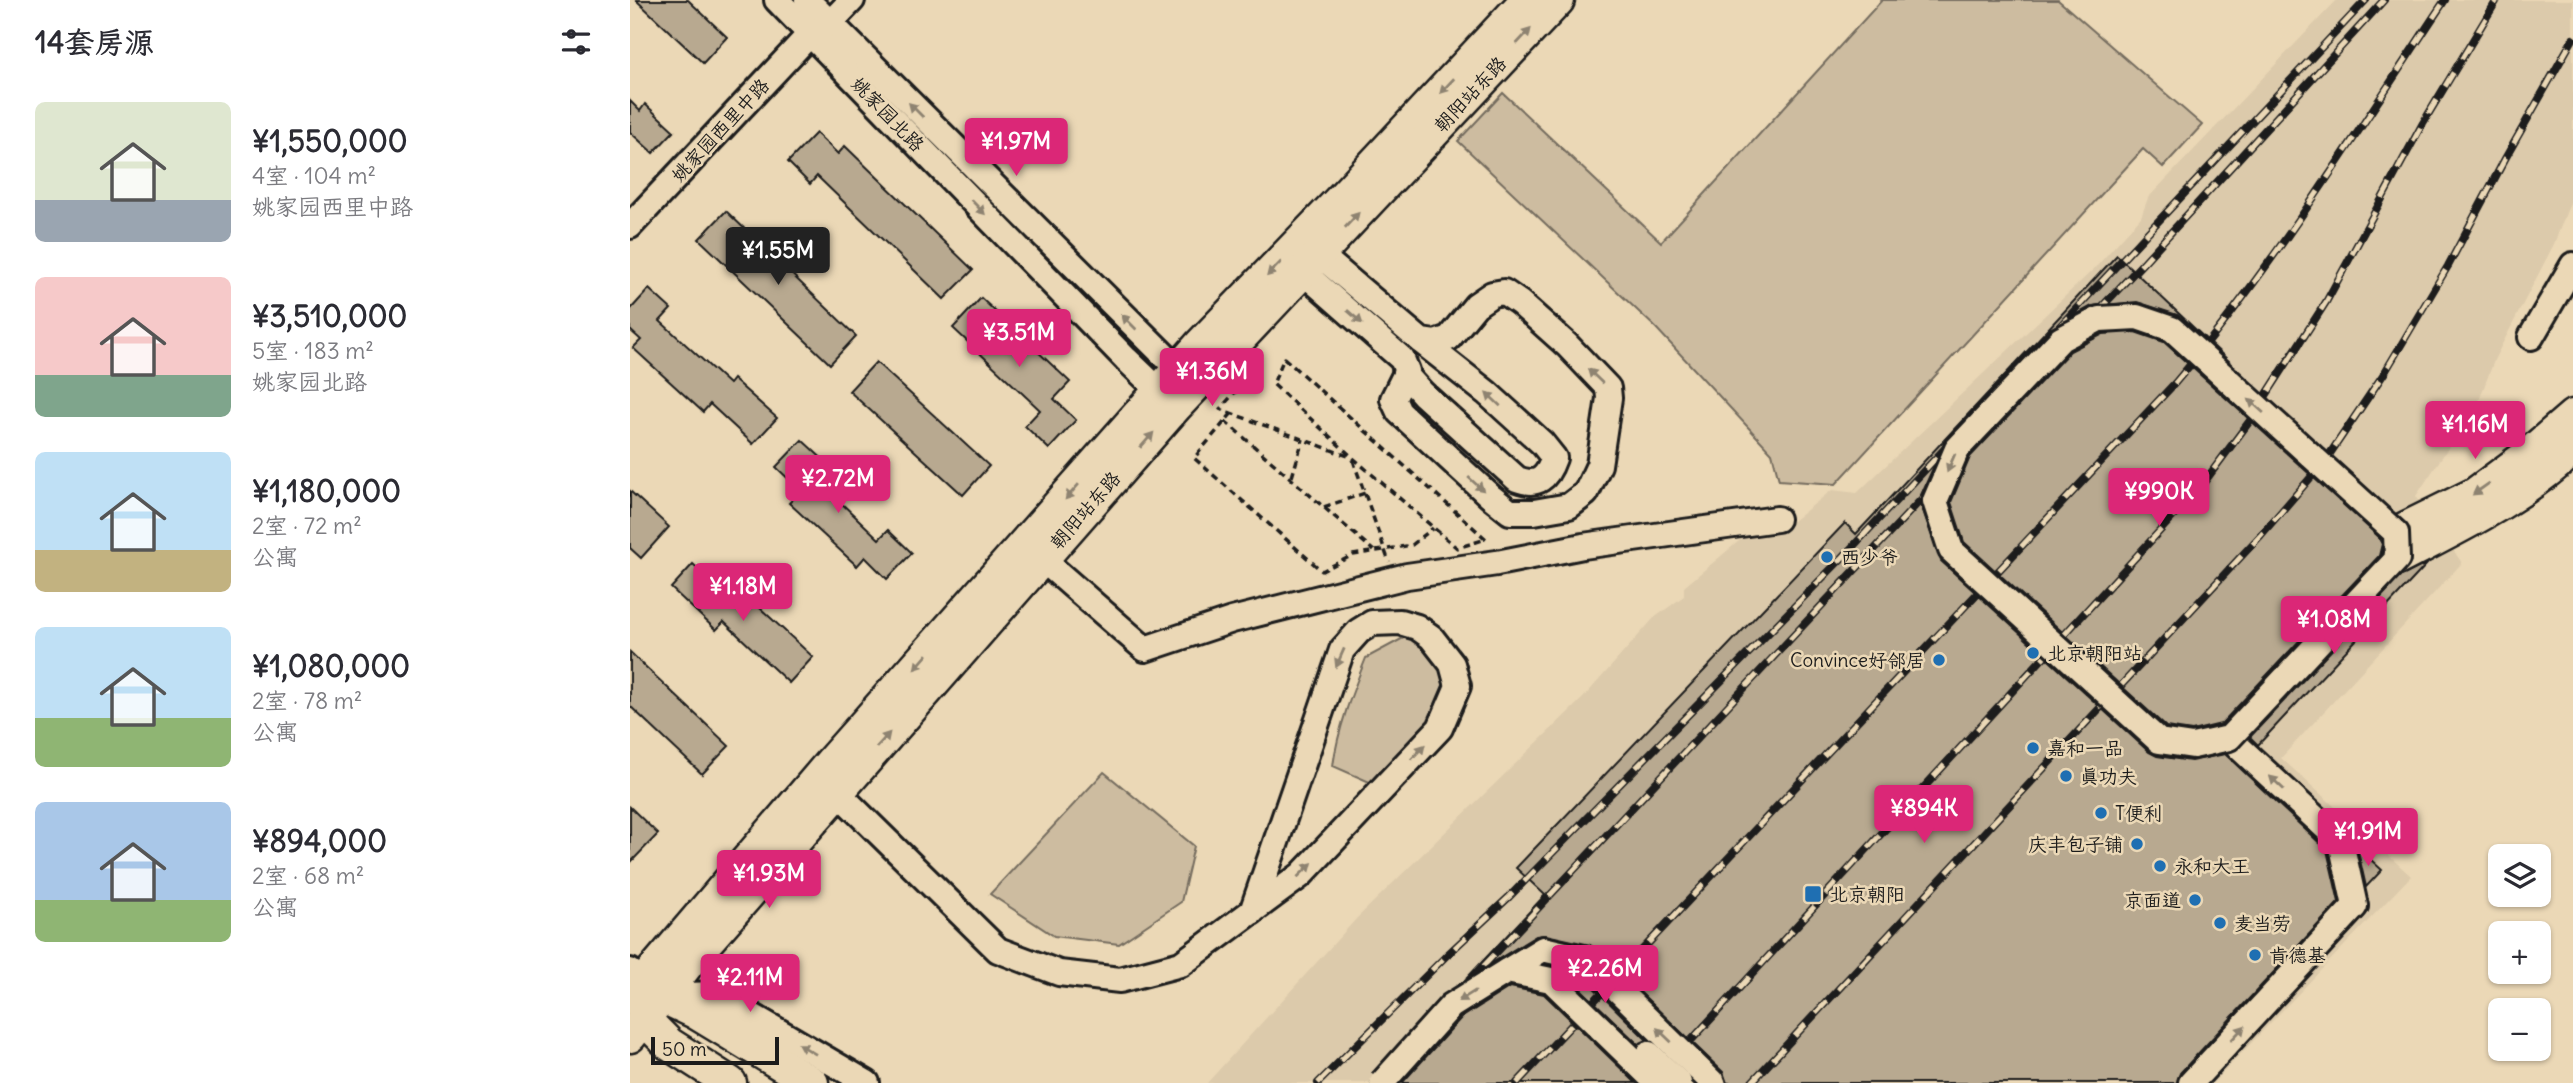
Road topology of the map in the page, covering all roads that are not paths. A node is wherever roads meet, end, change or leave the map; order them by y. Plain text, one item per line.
1 (777, 0) edge
2 (852, 0) edge
3 (1527, 0) edge
4 (1558, 0) edge
5 (819, 14) edge
6 (630, 226) edge
7 (1312, 264) junction
8 (2573, 265) edge
9 (2531, 337) dead end
10 (1421, 341) junction
11 (1405, 374) junction
12 (1178, 389) junction
13 (2573, 416) edge
14 (2573, 449) edge
15 (1777, 519) dead end
16 (2396, 546) junction
17 (1042, 559) junction
18 (2230, 738) junction
19 (829, 783) junction
20 (1252, 912) junction
21 (1507, 971) junction
22 (638, 1001) edge
23 (730, 1083) edge
24 (812, 1083) edge
25 (867, 1083) edge
26 (1382, 1083) edge
27 (1657, 1083) edge
28 (1679, 1083) edge
29 (1713, 1083) edge
30 (2191, 1083) edge

1 - 5 street, 姚家园北路
2 - 5 street, 姚家园西里中路
3 -> 12 main road, 朝阳站东路
7 -> 4 main road, 朝阳站东路
5 - 6 street, 姚家园西里中路
5 - 12 street, 姚家园北路
7 - 10 street
7 -> 11 street
7 - 12 main road, 朝阳站东路
8 - 9 street
11 -> 10 street
11 -> 10 street
17 -> 12 main road, 朝阳站东路
12 -> 19 main road, 朝阳站东路
13 -> 16 main road
14 - 16 main road
15 - 17 street
16 - 18 street, bridge
16 -> 18 street, bridge
19 -> 17 main road, 朝阳站东路
30 -> 18 street
19 - 20 street
19 - 22 main road, 朝阳站东路
20 -> 20 street
21 -> 26 street, bridge
21 - 27 street, bridge
21 - 28 street, bridge
29 -> 21 street, bridge
22 - 23 main road
22 - 24 main road
25 -> 22 street

